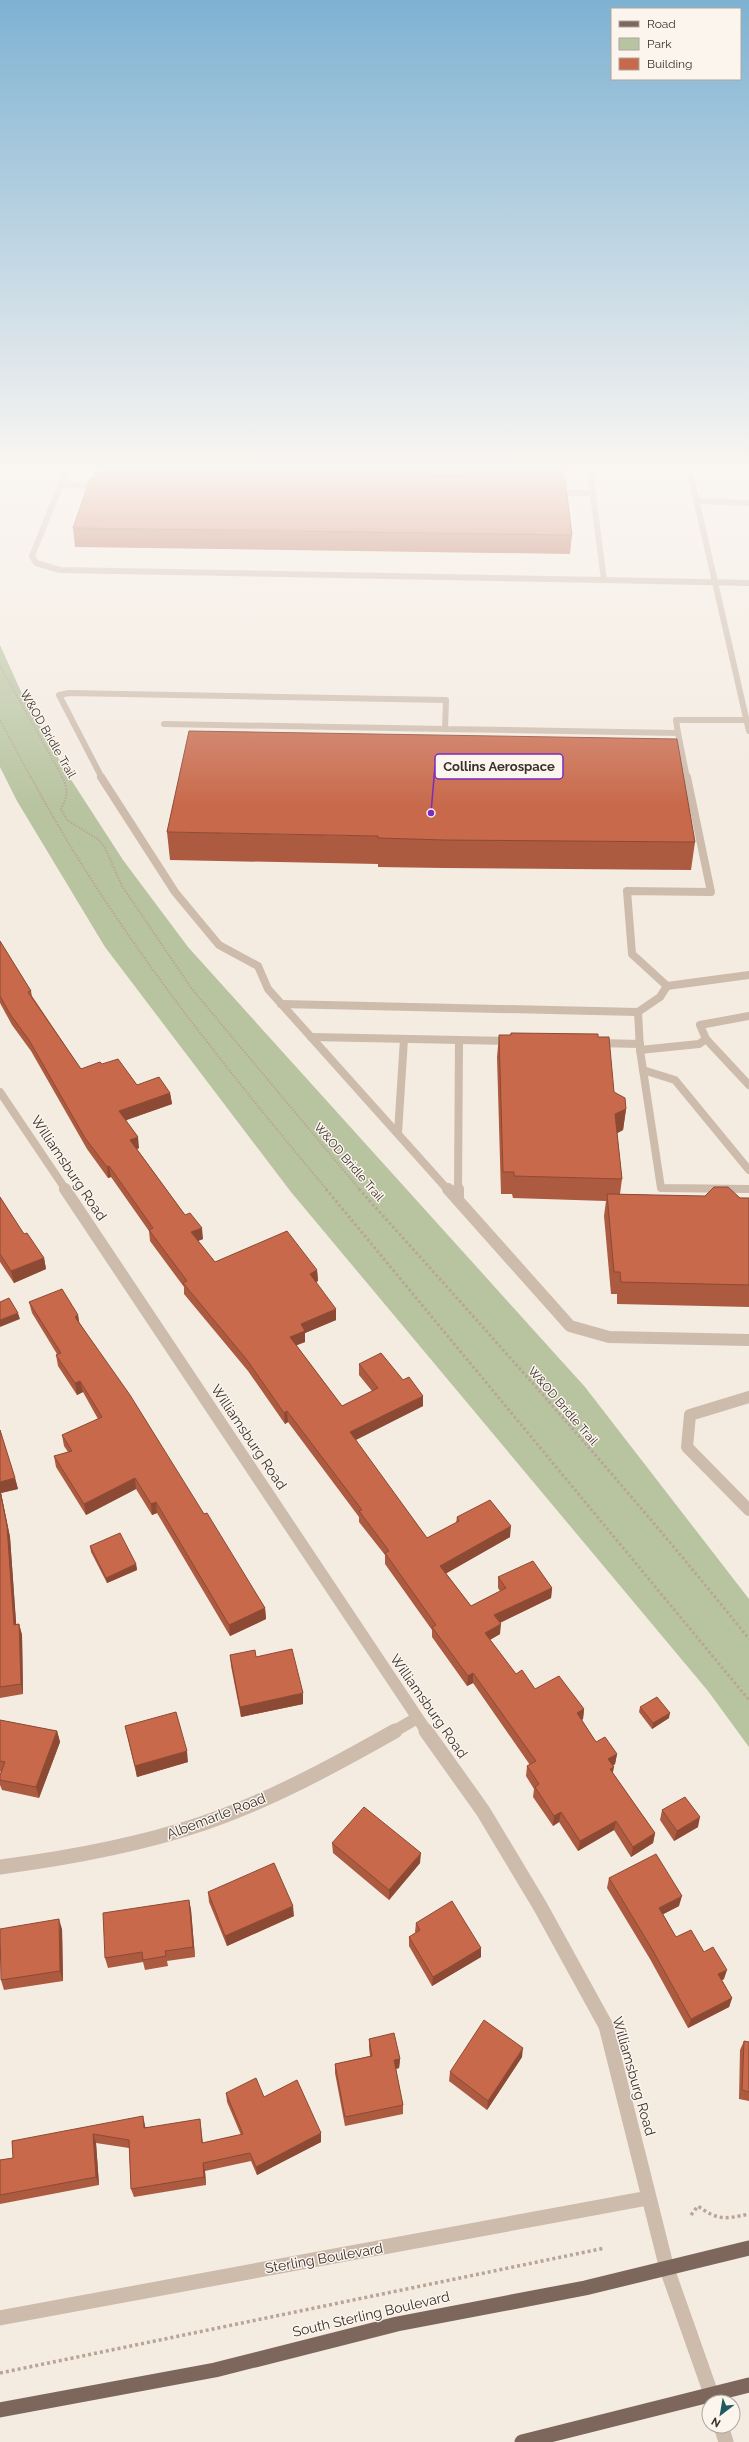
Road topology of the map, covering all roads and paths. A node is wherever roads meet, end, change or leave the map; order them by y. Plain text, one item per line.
1 (493, 578) edge
2 (715, 578) edge
3 (604, 580) joint
4 (716, 582) junction
5 (749, 583) edge
6 (0, 666) edge
7 (0, 720) edge
8 (748, 720) edge
9 (164, 724) dead end
10 (445, 729) junction
11 (749, 732) edge
12 (678, 733) junction
13 (749, 975) edge
14 (667, 986) junction
15 (281, 1004) junction
16 (638, 1012) junction
17 (749, 1016) edge
18 (311, 1037) junction
19 (706, 1038) junction
20 (404, 1039) junction
21 (459, 1040) junction
22 (522, 1042) edge
23 (585, 1043) edge
24 (640, 1047) junction
25 (643, 1070) junction
26 (749, 1085) edge
27 (0, 1092) edge
28 (398, 1133) junction
29 (749, 1170) edge
30 (749, 1189) edge
31 (458, 1200) junction
32 (749, 1340) edge
33 (749, 1397) edge
34 (749, 1510) edge
35 (749, 1639) edge
36 (749, 1700) edge
37 (417, 1718) junction
38 (0, 1867) edge
39 (648, 2198) junction
40 (749, 2214) edge
41 (691, 2215) dead end
42 (605, 2248) dead end
43 (749, 2248) edge
44 (667, 2269) junction
45 (0, 2318) edge
46 (0, 2373) edge
47 (749, 2385) edge
48 (712, 2394) edge
49 (724, 2394) edge
50 (701, 2401) edge
51 (0, 2410) edge
52 (522, 2442) edge

1 - 3 street
2 - 4 street
3 - 4 street
4 - 5 street
4 - 8 street
6 - 35 path, W&OD Bridle Trail
7 - 36 path
8 - 11 street
8 - 12 street
9 - 10 street
10 - 12 street
10 - 15 street
12 - 14 street
13 - 14 street
14 - 16 street
15 - 16 street
15 - 18 street
16 - 24 street
17 - 19 street
18 - 20 street
18 - 28 street
19 - 24 street
19 - 26 street
20 - 21 street
20 - 28 street
21 - 22 street
21 - 31 street
23 - 24 street
24 - 25 street
25 - 29 street
25 - 30 street
27 - 37 street, Williamsburg Road
28 - 31 street
31 - 32 street
33 - 34 street
37 - 38 street, Albemarle Road
37 - 39 street, Williamsburg Road
39 - 44 street, Williamsburg Road
39 - 45 street, Sterling Boulevard
40 - 41 path
42 - 46 path
43 - 44 main road, South Sterling Boulevard
44 - 48 street, Williamsburg Road
44 - 51 main road, South Sterling Boulevard
47 - 49 main road
50 - 52 main road

